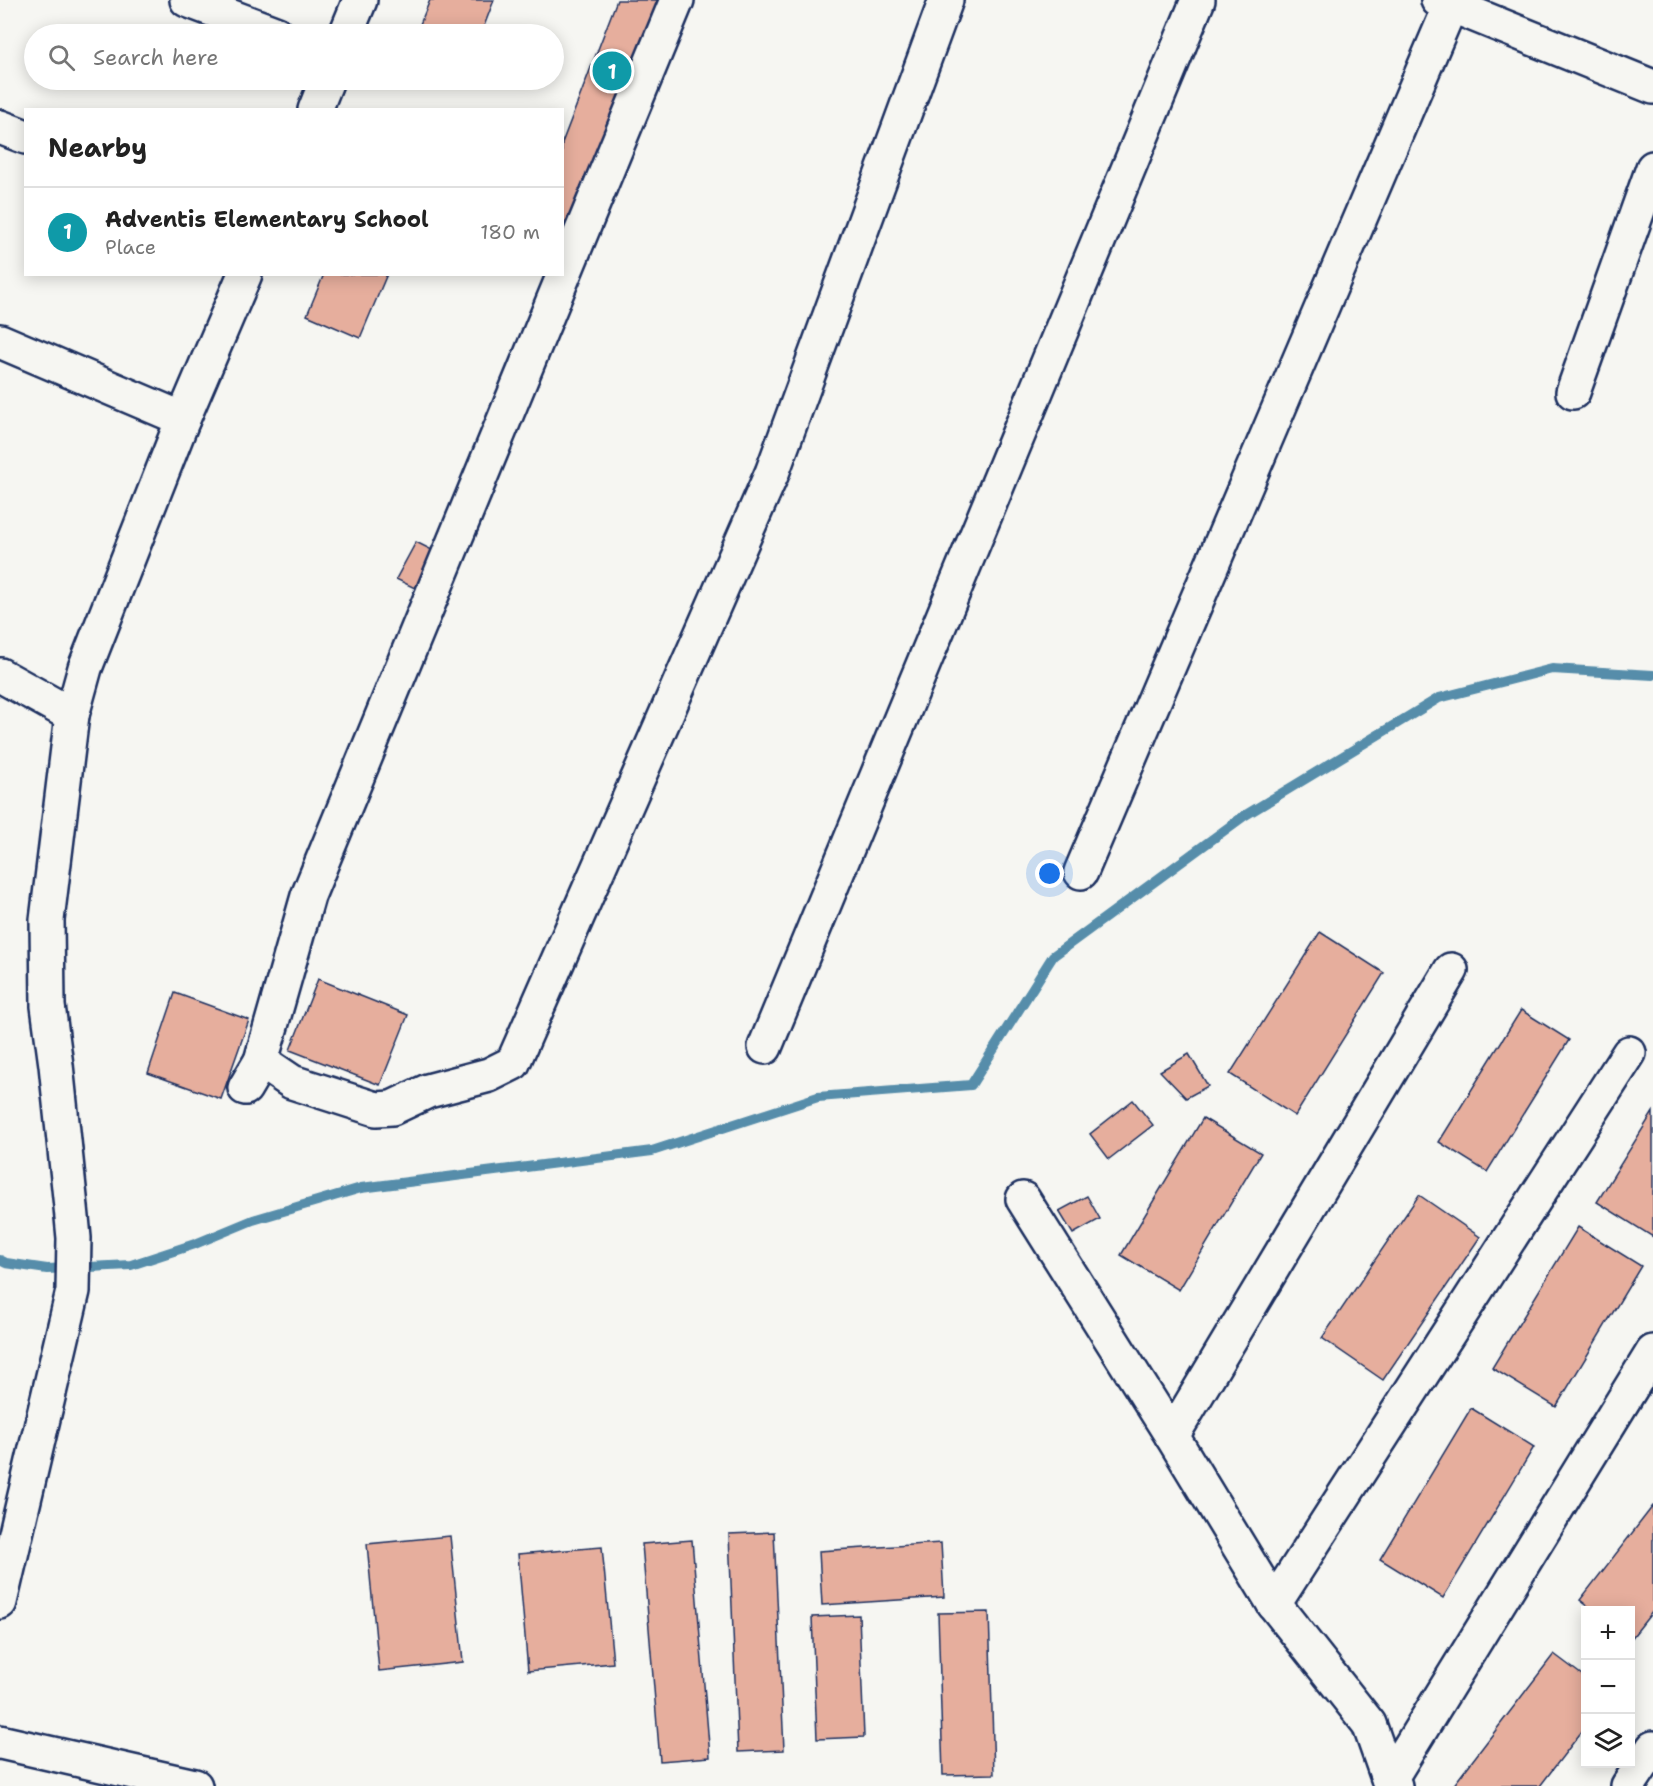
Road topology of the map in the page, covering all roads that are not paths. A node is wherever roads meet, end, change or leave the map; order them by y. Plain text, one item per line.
1 (187, 0) edge
2 (360, 0) edge
3 (677, 0) edge
4 (946, 0) edge
5 (1198, 0) edge
6 (1447, 2) edge
7 (251, 24) edge
8 (350, 24) edge
9 (1653, 87) edge
10 (323, 90) edge
11 (316, 108) edge
12 (0, 127) edge
13 (24, 136) edge
14 (1653, 168) edge
15 (564, 274) edge
16 (244, 276) edge
17 (563, 276) edge
18 (0, 341) edge
19 (1573, 392) dead end
20 (183, 419) junction
21 (0, 675) edge
22 (72, 716) junction
23 (1081, 872) dead end
24 (1451, 970) dead end
25 (765, 1047) dead end
26 (1629, 1053) dead end
27 (1023, 1199) dead end
28 (1653, 1352) edge
29 (1172, 1436) junction
30 (0, 1602) edge
31 (1274, 1604) junction
32 (0, 1742) edge
33 (1653, 1748) edge
34 (1392, 1784) edge
35 (190, 1785) edge
36 (1628, 1786) edge

1 - 7 street
2 - 8 street
3 - 15 street
4 - 17 street
5 - 25 street
6 - 9 street
6 - 23 street
10 - 11 street
12 - 13 street
14 - 19 street
16 - 20 street
18 - 20 street
20 - 22 street
21 - 22 street
22 - 30 street
24 - 29 street
26 - 31 street
27 - 29 street
28 - 34 street
29 - 31 street
31 - 34 street
32 - 35 street
33 - 36 street

